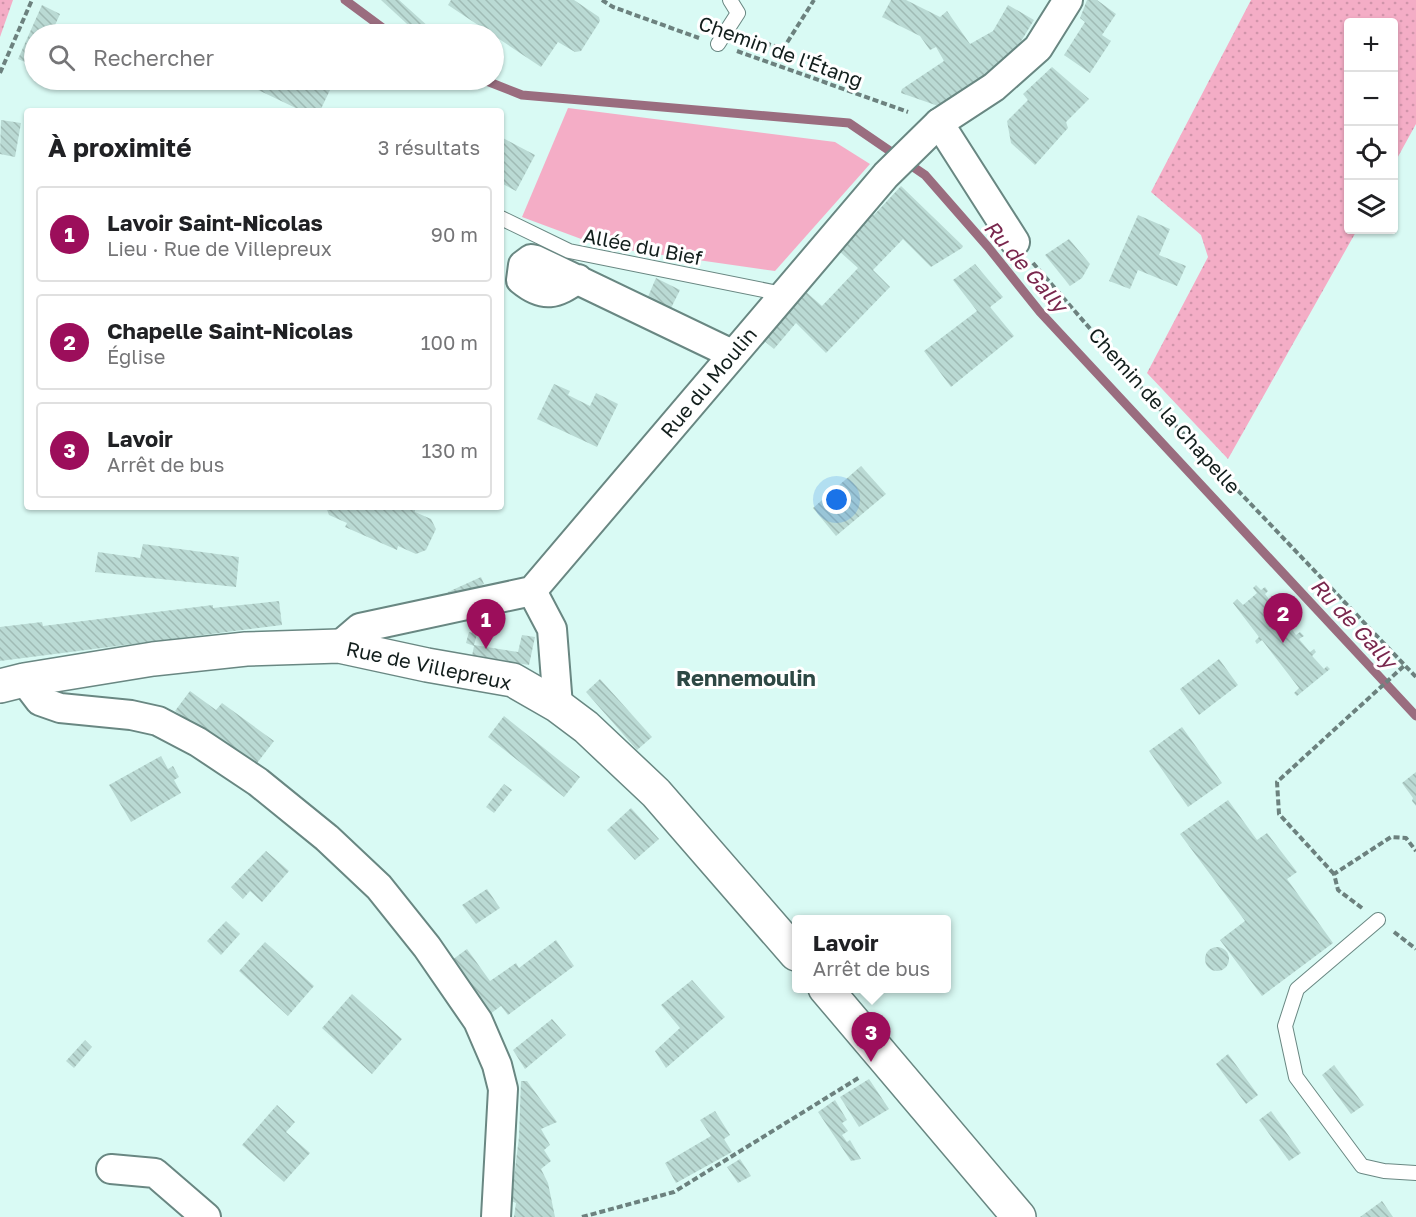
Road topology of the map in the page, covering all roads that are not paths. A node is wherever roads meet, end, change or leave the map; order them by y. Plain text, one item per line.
1 (730, 0) edge
2 (1068, 0) edge
3 (718, 44) road end
4 (939, 123) junction
5 (504, 219) edge
6 (1015, 242) road end
7 (578, 279) dead end
8 (783, 294) junction
9 (732, 354) junction
10 (532, 591) junction
11 (339, 646) junction
12 (12, 683) edge
13 (558, 706) junction
14 (1378, 920) road end
15 (792, 949) edge
16 (829, 993) edge
17 (111, 1169) dead end
18 (1416, 1173) edge
19 (206, 1217) edge
20 (496, 1217) edge
21 (1019, 1217) edge

1 - 3 lane
2 - 4 street, Rue du Moulin
4 - 6 street
4 - 8 street, Rue du Moulin
5 - 8 lane, Allée du Bief
7 - 9 street
8 - 9 street, Rue du Moulin
9 - 10 street, Rue du Moulin
10 - 11 street
10 - 13 street
11 - 12 main road, Rue de Villepreux
11 - 13 main road, Rue de Villepreux
12 - 20 street
13 - 15 main road, Rue de Villepreux
14 - 18 lane
16 - 21 main road
17 - 19 street

